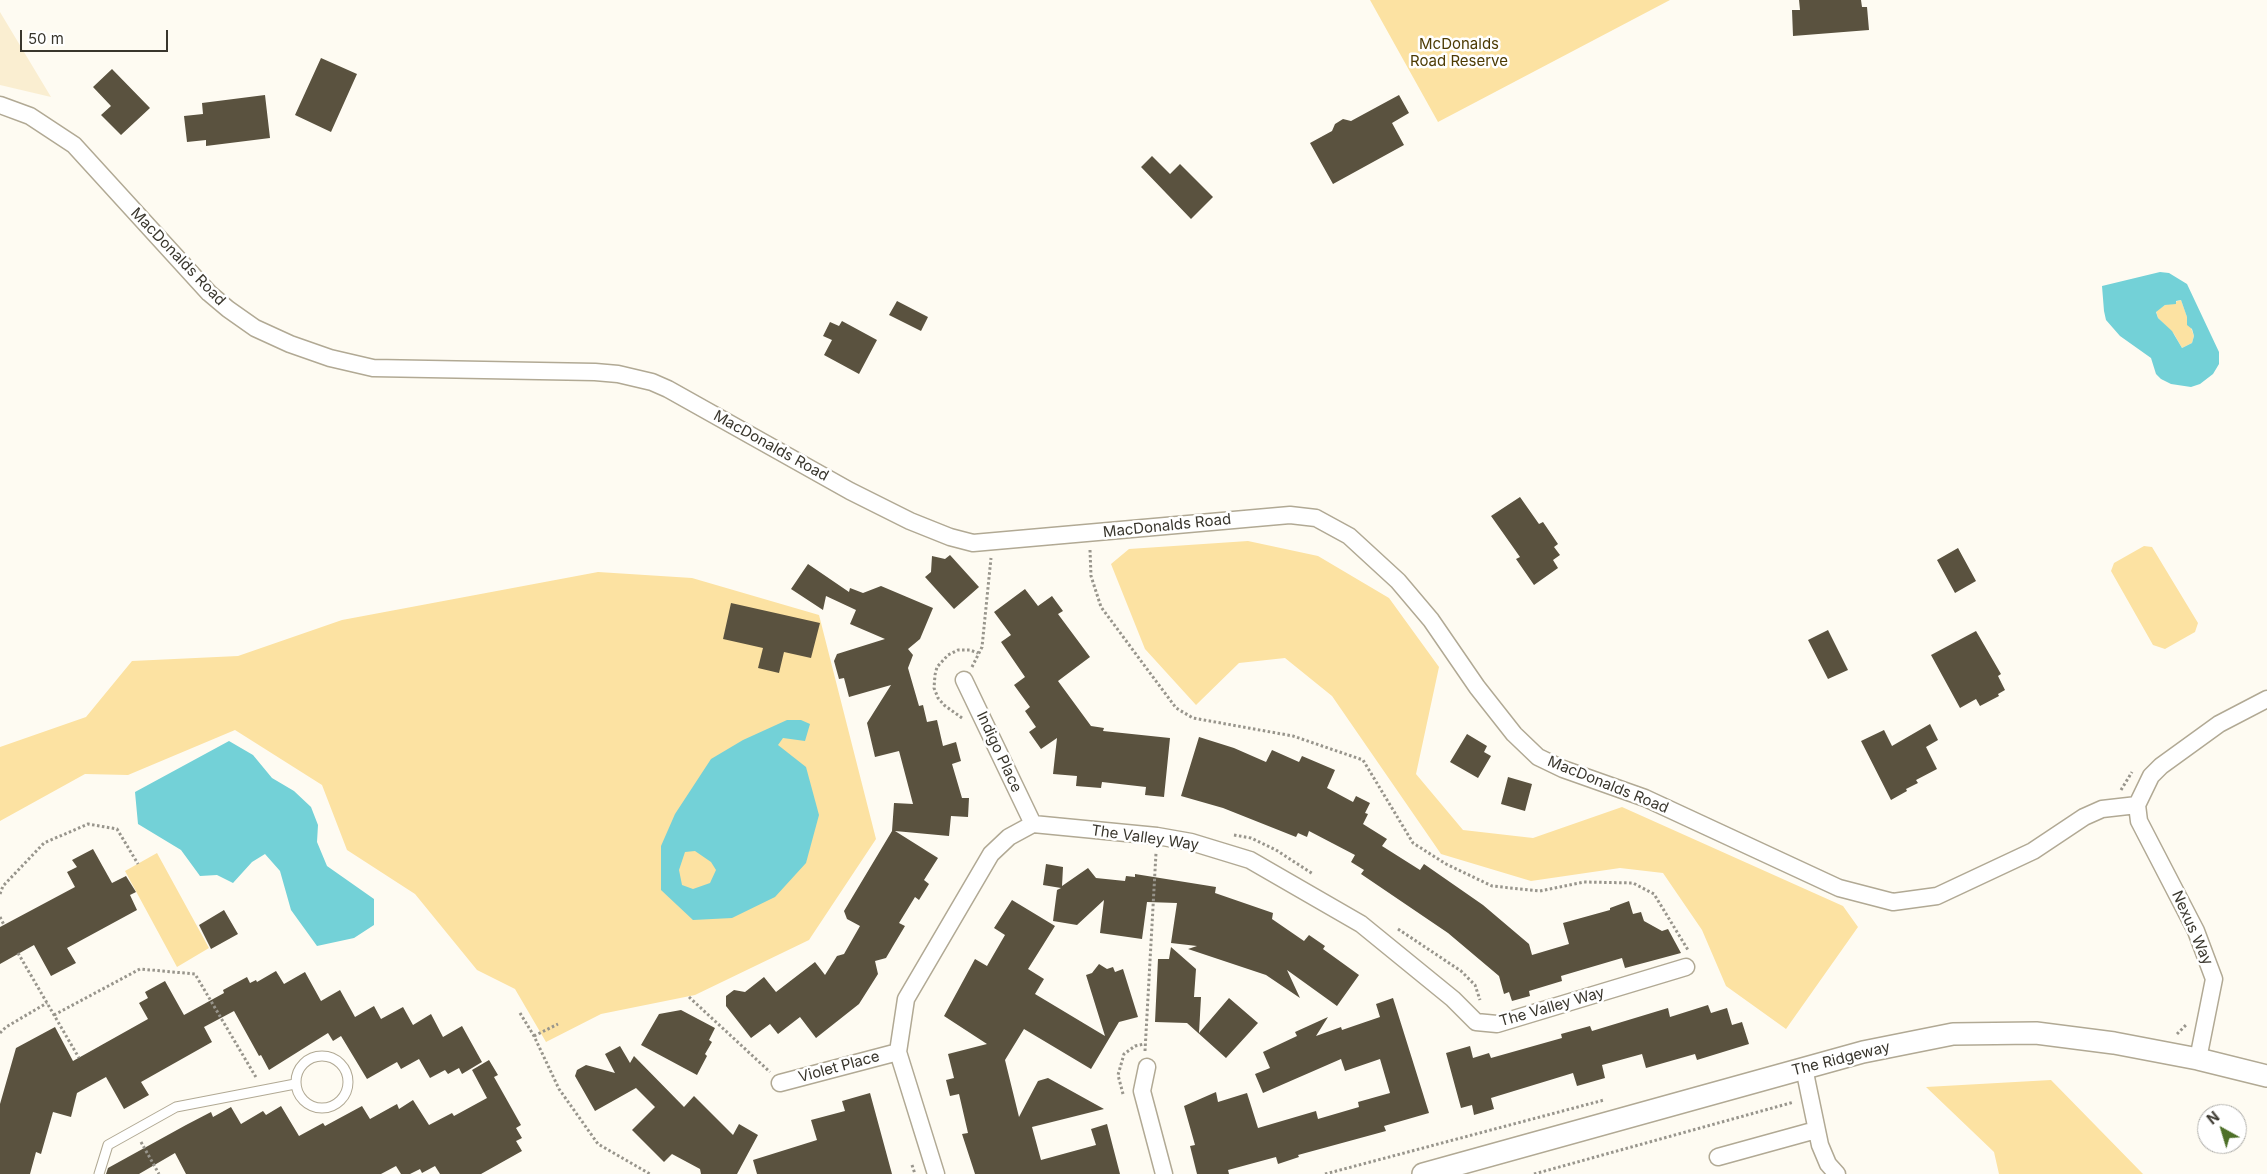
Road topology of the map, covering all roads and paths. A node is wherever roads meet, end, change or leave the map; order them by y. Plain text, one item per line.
1 (0, 105) edge
2 (1090, 534) junction
3 (993, 542) junction
4 (978, 654) junction
5 (964, 680) joint
6 (2267, 699) edge
7 (966, 723) dead end
8 (2136, 805) junction
9 (1032, 824) junction
10 (1157, 836) junction
11 (138, 864) dead end
12 (0, 894) edge
13 (0, 916) edge
14 (4, 925) dead end
15 (18, 953) dead end
16 (1686, 967) joint
17 (690, 996) dead end
18 (47, 1003) junction
19 (520, 1013) dead end
20 (54, 1015) junction
21 (2187, 1023) dead end
22 (558, 1024) dead end
23 (0, 1032) edge
24 (2170, 1033) dead end
25 (534, 1036) junction
26 (898, 1052) junction
27 (79, 1058) dead end
28 (2198, 1059) junction
29 (1147, 1067) joint
30 (1804, 1068) junction
31 (2267, 1076) edge
32 (780, 1083) joint
33 (295, 1084) junction
34 (263, 1089) junction
35 (1810, 1098) junction
36 (1610, 1099) dead end
37 (1816, 1130) junction
38 (134, 1131) junction
39 (910, 1156) dead end
40 (1718, 1157) dead end
41 (98, 1174) edge
42 (159, 1174) edge
43 (650, 1174) edge
44 (915, 1174) edge
45 (936, 1174) edge
46 (1164, 1174) edge
47 (1325, 1174) edge
48 (1423, 1174) edge
49 (1534, 1174) edge
50 (1836, 1174) edge

1 - 3 street, MacDonalds Road
2 - 3 street, MacDonalds Road
2 - 8 street, MacDonalds Road
2 - 16 path
3 - 4 path
4 - 5 path
4 - 7 path
5 - 9 street, Indigo Place
6 - 8 street
8 - 28 street, Nexus Way
9 - 10 street, The Valley Way
9 - 26 street
10 - 16 street, The Valley Way
10 - 29 path
11 - 12 path
13 - 14 path
15 - 18 path
17 - 32 path
18 - 20 path
18 - 23 path
19 - 25 path
20 - 27 path
20 - 34 path
21 - 24 path
22 - 25 path
25 - 43 path
26 - 32 street, Violet Place
26 - 45 street
28 - 30 street, The Ridgeway
28 - 31 street, The Ridgeway
29 - 46 street
30 - 35 street
30 - 48 street, The Ridgeway
33 - 33 lane
33 - 34 lane
34 - 38 lane
35 - 37 street
35 - 49 path
36 - 47 path
37 - 40 street
37 - 50 street
38 - 41 lane
38 - 42 path
39 - 44 path

